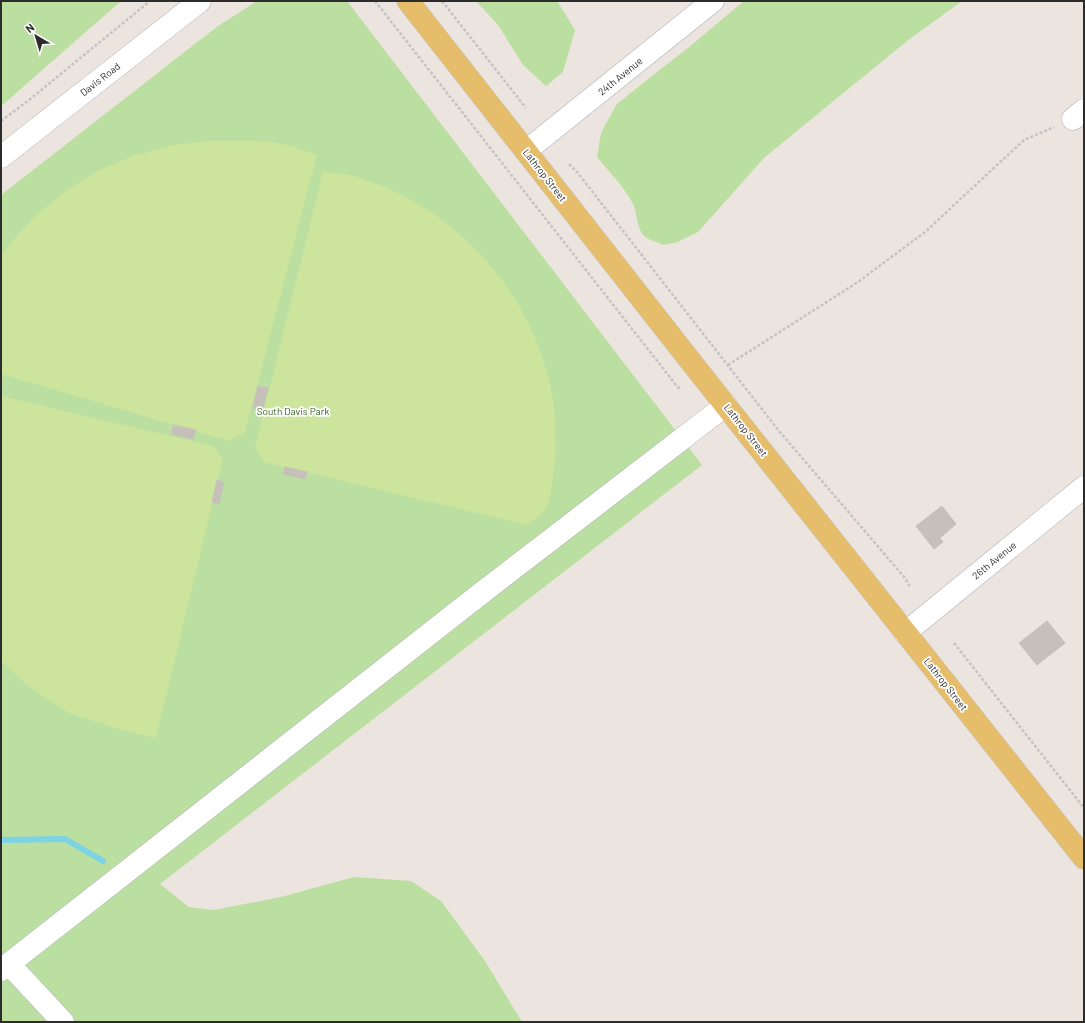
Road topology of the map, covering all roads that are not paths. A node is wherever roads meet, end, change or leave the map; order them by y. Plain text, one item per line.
1 (200, 1) edge
2 (408, 1) edge
3 (713, 1) edge
4 (526, 151) junction
5 (1, 157) edge
6 (726, 405) junction
7 (1084, 487) edge
8 (906, 633) junction
9 (1084, 858) edge
10 (5, 967) edge
11 (63, 1022) edge

1 - 5 street, Davis Road
2 - 4 main road, Lathrop Street
3 - 4 street, 24th Avenue
4 - 6 main road, Lathrop Street
6 - 8 main road, Lathrop Street
6 - 10 street
7 - 8 street, 26th Avenue
8 - 9 main road, Lathrop Street
10 - 11 street

